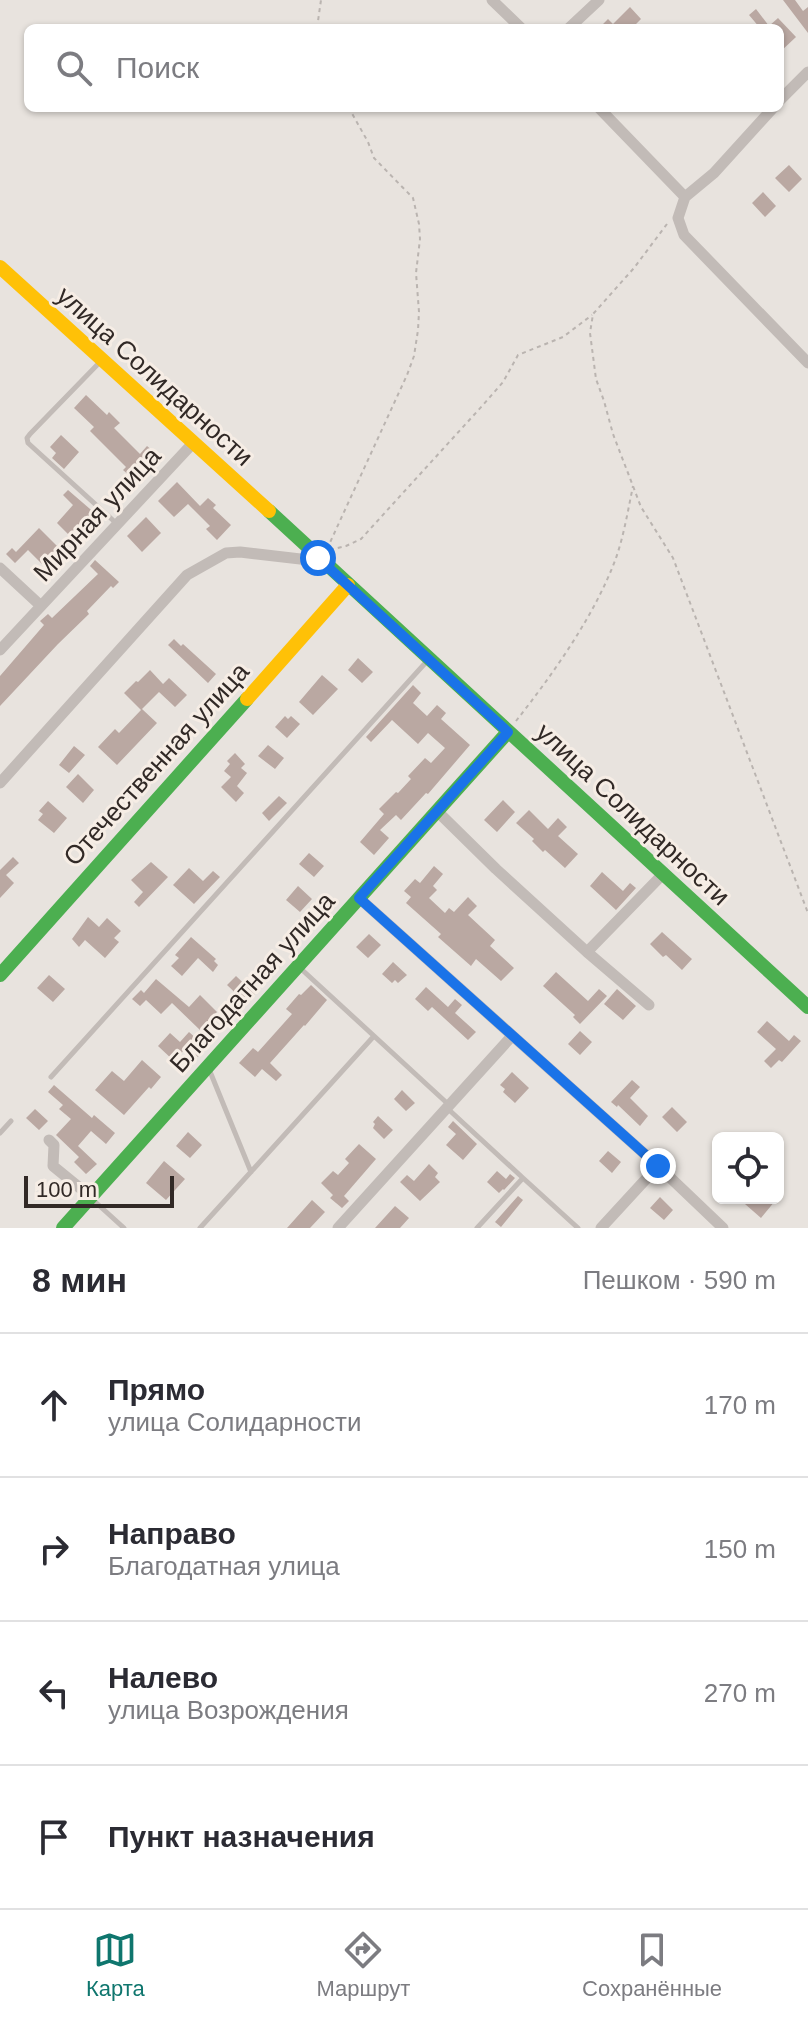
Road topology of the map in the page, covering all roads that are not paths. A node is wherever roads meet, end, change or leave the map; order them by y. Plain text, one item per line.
1 (492, 0) edge
2 (599, 0) edge
3 (517, 24) edge
4 (573, 24) edge
5 (808, 72) edge
6 (784, 96) edge
7 (603, 112) edge
8 (769, 112) edge
9 (685, 197) junction
10 (0, 267) edge
11 (103, 360) junction
12 (808, 363) edge
13 (194, 442) junction
14 (117, 524) junction
15 (318, 558) junction
16 (0, 568) edge
17 (348, 585) junction
18 (41, 606) junction
19 (0, 650) edge
20 (429, 659) junction
21 (508, 732) junction
22 (0, 783) edge
23 (437, 811) junction
24 (663, 874) junction
25 (359, 898) junction
26 (587, 952) junction
27 (298, 966) junction
28 (0, 975) edge
29 (649, 1005) dead end
30 (808, 1007) edge
31 (374, 1036) junction
32 (512, 1036) junction
33 (207, 1067) junction
34 (51, 1077) dead end
35 (447, 1106) junction
36 (11, 1121) dead end
37 (0, 1133) edge
38 (49, 1140) dead end
39 (658, 1166) junction
40 (251, 1172) junction
41 (523, 1178) junction
42 (91, 1197) junction
43 (63, 1228) edge
44 (124, 1228) edge
45 (200, 1228) edge
46 (338, 1228) edge
47 (477, 1228) edge
48 (578, 1228) edge
49 (601, 1228) edge
50 (723, 1228) edge

1 - 3 street
2 - 4 street
5 - 6 street
7 - 9 street
8 - 9 street
9 - 12 street
10 - 11 street, улица Солидарности
11 - 13 street, улица Солидарности
11 - 14 lane
13 - 14 street, Мирная улица
13 - 15 street, улица Солидарности
14 - 18 street, Мирная улица
15 - 17 street, улица Солидарности
15 - 22 street
16 - 18 street
17 - 20 street, улица Солидарности
17 - 28 street, Отечественная улица
18 - 19 street, Мирная улица
20 - 21 street, улица Солидарности
20 - 34 lane
21 - 23 street, Благодатная улица
21 - 24 street, улица Солидарности
23 - 25 street, Благодатная улица
23 - 26 street
24 - 26 street
24 - 30 street, улица Солидарности
25 - 27 street, Благодатная улица
25 - 32 street
26 - 29 street
27 - 31 lane
27 - 33 street, Благодатная улица
31 - 35 lane
31 - 40 lane
32 - 35 street
32 - 39 street
33 - 40 lane
33 - 42 street, Благодатная улица
35 - 41 lane
35 - 46 street
36 - 37 lane
38 - 42 street
39 - 49 street
39 - 50 street
40 - 45 lane
41 - 47 lane
41 - 48 lane
42 - 43 street, Благодатная улица
42 - 44 lane

